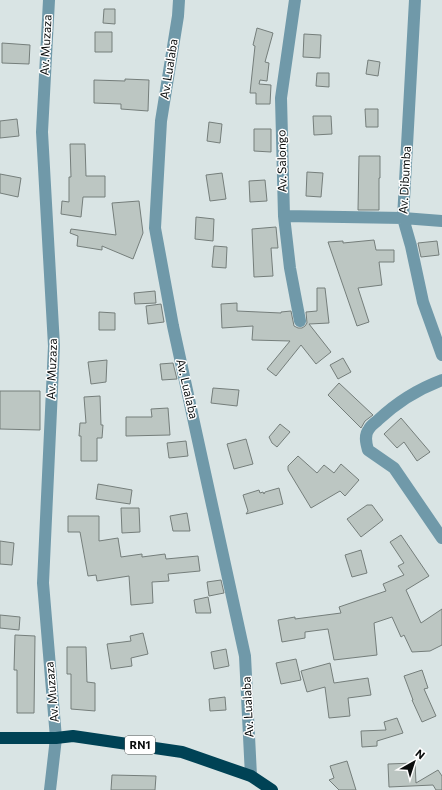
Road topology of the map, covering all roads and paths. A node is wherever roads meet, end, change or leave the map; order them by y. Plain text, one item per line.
1 (49, 0) edge
2 (179, 0) edge
3 (295, 0) edge
4 (415, 0) edge
5 (284, 216) junction
6 (403, 218) junction
7 (442, 220) edge
8 (300, 321) dead end
9 (442, 355) edge
10 (442, 380) edge
11 (442, 538) edge
12 (0, 738) edge
13 (56, 738) junction
14 (251, 776) junction
15 (50, 790) edge
16 (272, 790) edge

1 - 13 street, Av. Muzaza
2 - 14 street, Av. Lualaba
3 - 5 street, Av. Salongo
4 - 6 street, Av. Dibumba
5 - 6 street
5 - 8 street, Av. Salongo
6 - 7 street
6 - 9 street, Av. Dibumba
10 - 11 street
12 - 13 highway, RN1
13 - 14 highway, RN1
13 - 15 street, Av. Muzaza
14 - 16 highway, RN1

